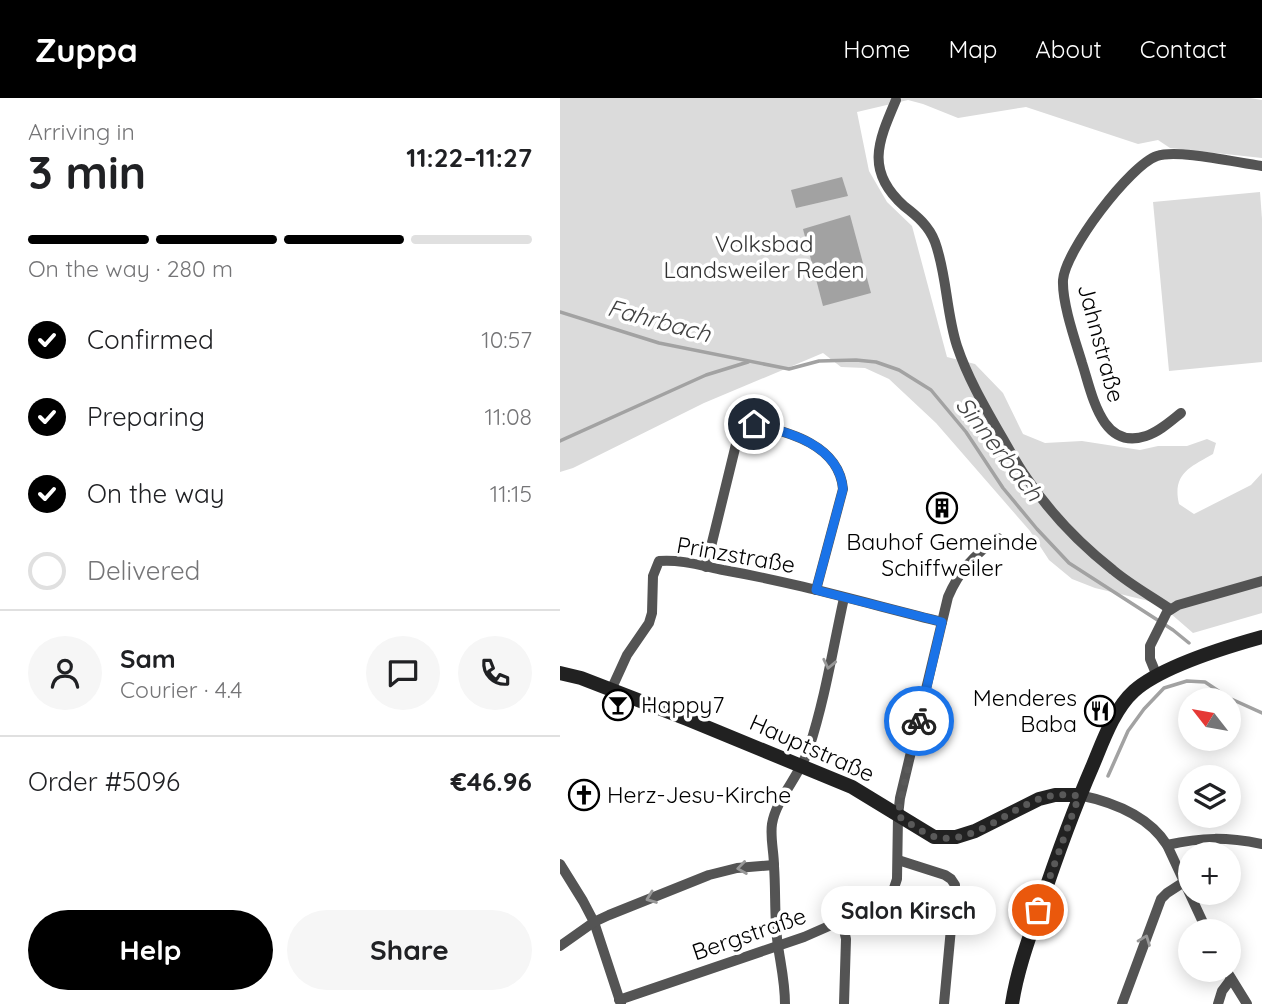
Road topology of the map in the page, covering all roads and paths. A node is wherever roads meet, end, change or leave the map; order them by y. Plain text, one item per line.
1 (896, 100) dead end
2 (1262, 166) edge
3 (1181, 412) dead end
4 (998, 538) dead end
5 (706, 567) junction
6 (1262, 581) edge
7 (816, 590) junction
8 (844, 597) junction
9 (1167, 613) junction
10 (942, 622) junction
11 (1262, 636) edge
12 (560, 673) edge
13 (1157, 676) junction
14 (611, 690) junction
15 (802, 766) junction
16 (1079, 796) junction
17 (898, 816) junction
18 (1262, 844) edge
19 (1167, 845) junction
20 (898, 860) junction
21 (560, 864) edge
22 (774, 865) junction
23 (1178, 869) edge
24 (1178, 886) edge
25 (842, 921) junction
26 (594, 922) junction
27 (777, 945) junction
28 (560, 946) edge
29 (1226, 982) edge
30 (1234, 982) edge
31 (1123, 1001) edge
32 (620, 1002) edge
33 (1012, 1003) edge
34 (785, 1004) edge
35 (844, 1004) edge
36 (944, 1004) edge
37 (1135, 1004) edge
38 (1218, 1004) edge
39 (1247, 1004) edge

1 - 9 street
2 - 3 street, Jahnstraße
4 - 10 street
5 - 7 street, Prinzstraße
5 - 7 street
5 - 14 street, Prinzstraße
6 - 9 street
7 - 8 street, Prinzstraße
8 - 10 street, Prinzstraße
8 -> 15 street
9 - 13 street
10 - 17 street
11 - 13 street
12 - 14 street, Hauptstraße
13 - 16 street
14 - 15 street, Hauptstraße
15 - 17 street, Hauptstraße
15 - 22 street
16 - 17 street, Hauptstraße
16 - 19 street
16 - 33 street
17 - 20 street, Bergstraße
18 - 19 street
19 - 23 street
20 - 25 street, Bergstraße
20 - 36 street
21 - 26 street
22 -> 26 street
22 - 27 street
31 -> 24 street
25 - 27 street, Bergstraße
25 - 35 street
26 - 28 street
26 - 32 street
27 - 32 street, Bergstraße
27 - 34 street
29 - 38 street
30 - 39 street
31 - 37 street

